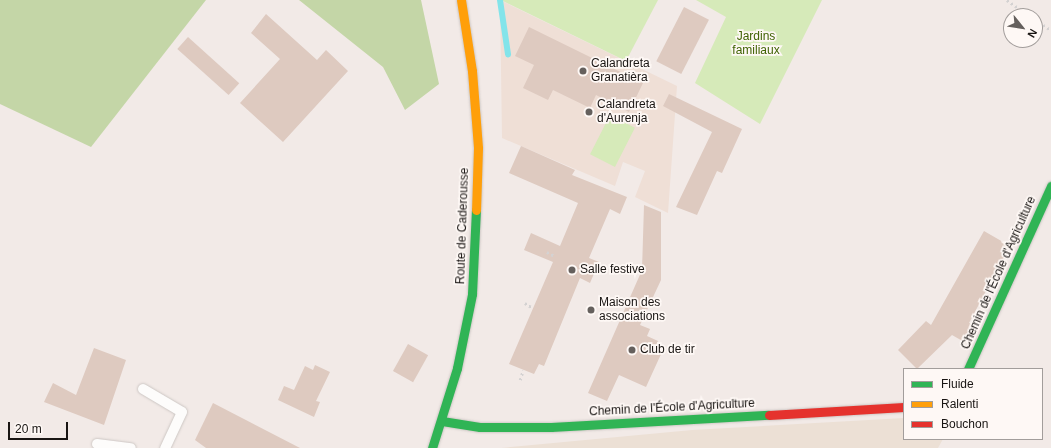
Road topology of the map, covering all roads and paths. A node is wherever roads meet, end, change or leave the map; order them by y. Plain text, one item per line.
1 (461, 0) edge
2 (1007, 0) edge
3 (1018, 8) edge
4 (1051, 186) edge
5 (547, 252) dead end
6 (555, 256) dead end
7 (525, 303) dead end
8 (533, 308) dead end
9 (968, 368) edge
10 (523, 370) dead end
11 (520, 380) dead end
12 (143, 389) dead end
13 (903, 407) edge
14 (442, 422) junction
15 (97, 444) dead end
16 (131, 448) edge
17 (165, 448) edge
18 (432, 448) edge

1 - 14 street, Route de Caderousse
2 - 3 path
4 - 9 street, Chemin de l'École d'Agriculture
5 - 6 path
7 - 8 path
10 - 11 path
12 - 17 lane
13 - 14 street, Chemin de l'École d'Agriculture
14 - 18 street, Route de Caderousse
15 - 16 lane

